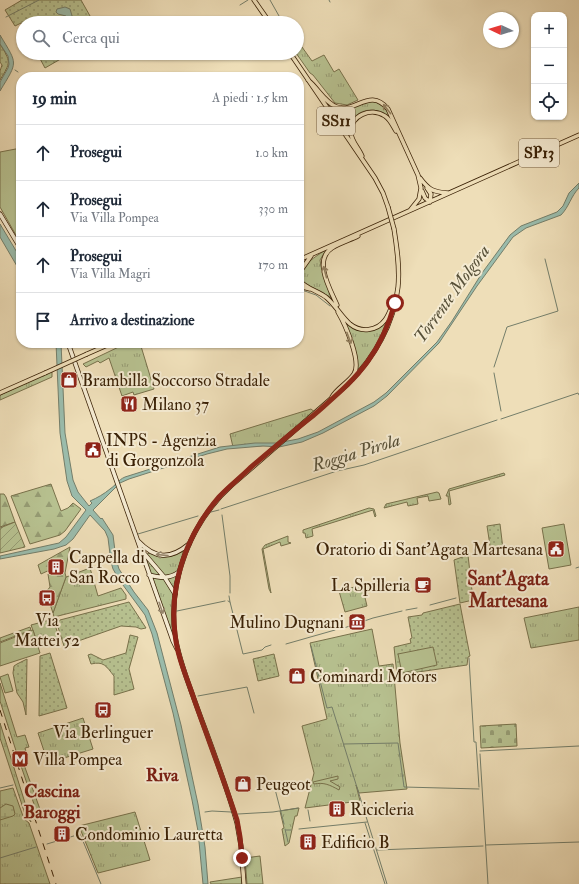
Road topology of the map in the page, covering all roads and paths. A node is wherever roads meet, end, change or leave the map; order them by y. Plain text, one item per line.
1 (254, 0) edge
2 (265, 16) edge
3 (295, 60) edge
4 (303, 72) edge
5 (304, 74) edge
6 (308, 80) junction
7 (579, 135) edge
8 (403, 144) junction
9 (364, 162) junction
10 (418, 175) junction
11 (426, 186) junction
12 (421, 188) junction
13 (448, 194) junction
14 (430, 202) junction
15 (409, 211) junction
16 (0, 214) edge
17 (374, 226) junction
18 (16, 241) edge
19 (311, 255) junction
20 (304, 258) edge
21 (304, 266) edge
22 (304, 285) edge
23 (304, 287) edge
24 (398, 289) junction
25 (314, 290) junction
26 (333, 303) junction
27 (338, 308) junction
28 (70, 348) edge
29 (101, 348) edge
30 (0, 392) edge
31 (328, 403) junction
32 (137, 540) junction
33 (189, 544) junction
34 (144, 554) junction
35 (179, 572) junction
36 (149, 575) junction
37 (165, 578) junction
38 (175, 594) junction
39 (178, 651) junction
40 (245, 884) edge

1 - 2 main road
3 - 4 main road, SS11
5 - 6 main road, SS11
8 -> 6 main road
6 - 9 main road, SS11
7 - 13 main road, SP13
8 - 9 main road
8 - 10 main road
9 - 24 main road, SS11, bridge
10 - 11 main road
10 - 12 main road
11 - 13 main road
11 - 14 main road
12 - 14 main road
12 - 15 main road
13 - 14 main road, SP13
14 - 15 main road, SP13
15 - 17 main road, SP13
16 - 18 street
17 - 19 main road, SP13
27 -> 17 main road
19 - 20 main road, SP13
19 - 21 main road, SP13
22 - 25 main road
23 - 25 main road
24 - 27 main road
24 - 31 main road
25 - 26 main road
26 - 27 main road
26 -> 31 main road
28 - 32 street
29 - 30 main road, bridge
31 - 33 main road
33 -> 32 street
32 - 34 street
33 - 35 main road
34 - 36 street
34 - 37 street
35 - 37 street
35 - 38 main road
36 - 37 street
36 -> 39 street
37 - 38 street
38 - 39 main road
39 - 40 main road

